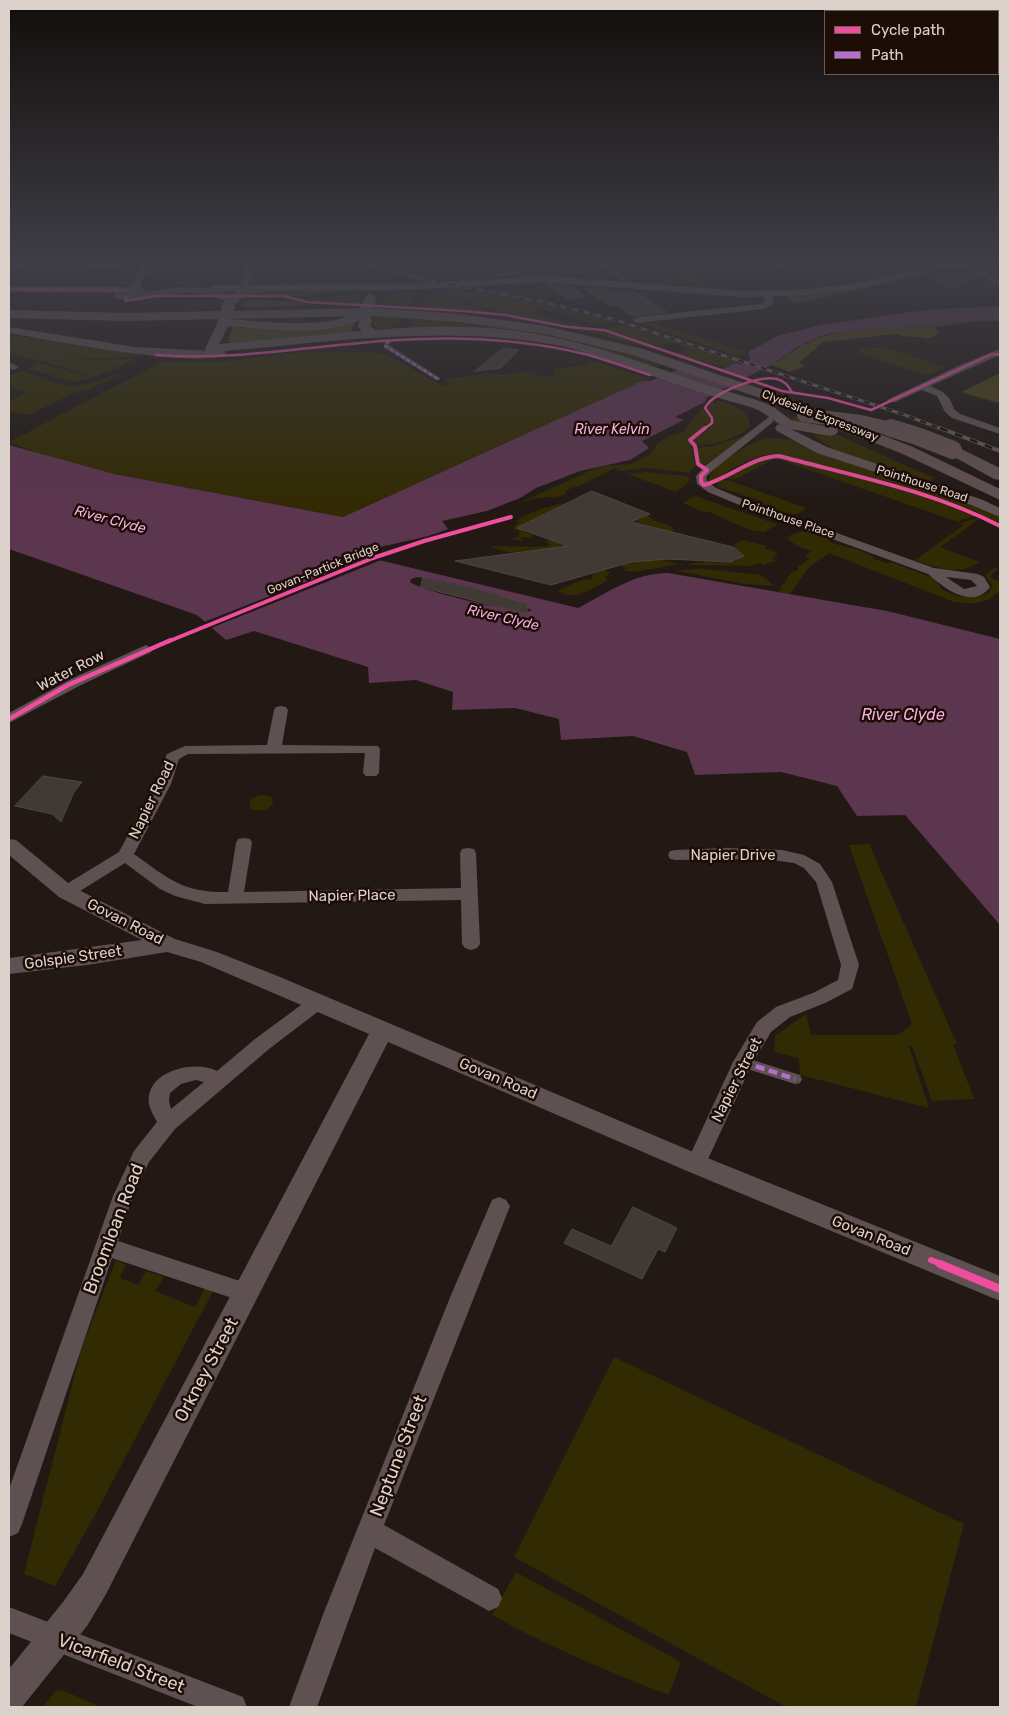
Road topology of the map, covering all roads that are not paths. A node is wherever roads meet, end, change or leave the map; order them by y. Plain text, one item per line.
1 (98, 344) edge
2 (215, 344) edge
3 (287, 344) edge
4 (385, 344) edge
5 (554, 344) edge
6 (608, 344) edge
7 (618, 344) edge
8 (212, 351) junction
9 (1000, 352) edge
10 (660, 362) junction
11 (438, 379) dead end
12 (921, 386) junction
13 (892, 400) dead end
14 (782, 413) junction
15 (829, 431) junction
16 (1000, 431) edge
17 (811, 438) junction
18 (742, 445) joint
19 (842, 457) junction
20 (1000, 475) edge
21 (1000, 486) edge
22 (1000, 494) edge
23 (1000, 503) edge
24 (1000, 513) edge
25 (932, 571) dead end
26 (146, 649) dead end
27 (281, 710) dead end
28 (9, 719) edge
29 (274, 748) junction
30 (371, 773) dead end
31 (244, 843) dead end
32 (9, 846) edge
33 (468, 853) dead end
34 (676, 855) dead end
35 (125, 856) junction
36 (66, 892) junction
37 (469, 894) junction
38 (235, 898) junction
39 (168, 944) junction
40 (471, 944) dead end
41 (9, 966) edge
42 (820, 998) joint
43 (318, 1002) junction
44 (383, 1030) junction
45 (743, 1062) junction
46 (795, 1079) dead end
47 (217, 1081) junction
48 (168, 1123) junction
49 (696, 1164) junction
50 (499, 1206) dead end
51 (105, 1246) junction
52 (1000, 1289) edge
53 (247, 1293) junction
54 (9, 1524) edge
55 (370, 1531) junction
56 (489, 1598) dead end
57 (9, 1620) edge
58 (56, 1639) junction
59 (9, 1696) edge
60 (233, 1707) edge
61 (303, 1707) edge

1 - 8 street
2 - 8 main road
3 - 8 main road
4 - 11 street
5 - 10 main road
6 - 10 main road, Clydeside Expressway
7 - 10 main road, Clydeside Expressway
9 - 12 street
10 - 14 main road, Clydeside Expressway
10 - 14 main road
12 - 13 street
12 - 16 street
14 - 15 main road
14 - 17 street, Pointhouse Road
14 - 18 street, Pointhouse Place
14 - 19 street, Pointhouse Road
14 - 20 main road, bridge
14 - 21 main road, Clydeside Expressway
14 - 22 main road, Clydeside Expressway
15 - 17 main road
15 - 23 main road
17 - 19 street, Pointhouse Road
18 - 25 street, Pointhouse Place
19 - 24 street, Pointhouse Road
26 - 28 street, Water Row
27 - 29 street
29 - 30 street
29 - 35 street, Napier Road
31 - 38 street
32 - 36 street, Govan Road
33 - 37 street
34 - 42 street, Napier Drive
35 - 36 street
35 - 38 street, Napier Place
36 - 39 street, Govan Road
37 - 38 street, Napier Place
37 - 40 street
39 - 41 street, Golspie Street
39 - 43 street, Govan Road
42 - 45 street, Napier Street
43 - 44 street, Govan Road
43 - 47 street, Broomloan Road
44 - 49 street, Govan Road
44 - 53 street, Orkney Street
45 - 46 street
45 - 49 street, Napier Street
47 - 48 street, Broomloan Road
47 - 48 street
48 - 51 street, Broomloan Road
49 - 52 street, Govan Road
50 - 55 street, Neptune Street
51 - 53 street
51 - 54 street, Broomloan Road
53 - 58 street, Orkney Street
55 - 56 street
55 - 61 street, Neptune Street
57 - 58 street, Vicarfield Street
58 - 59 street, Orkney Street
58 - 60 street, Vicarfield Street

